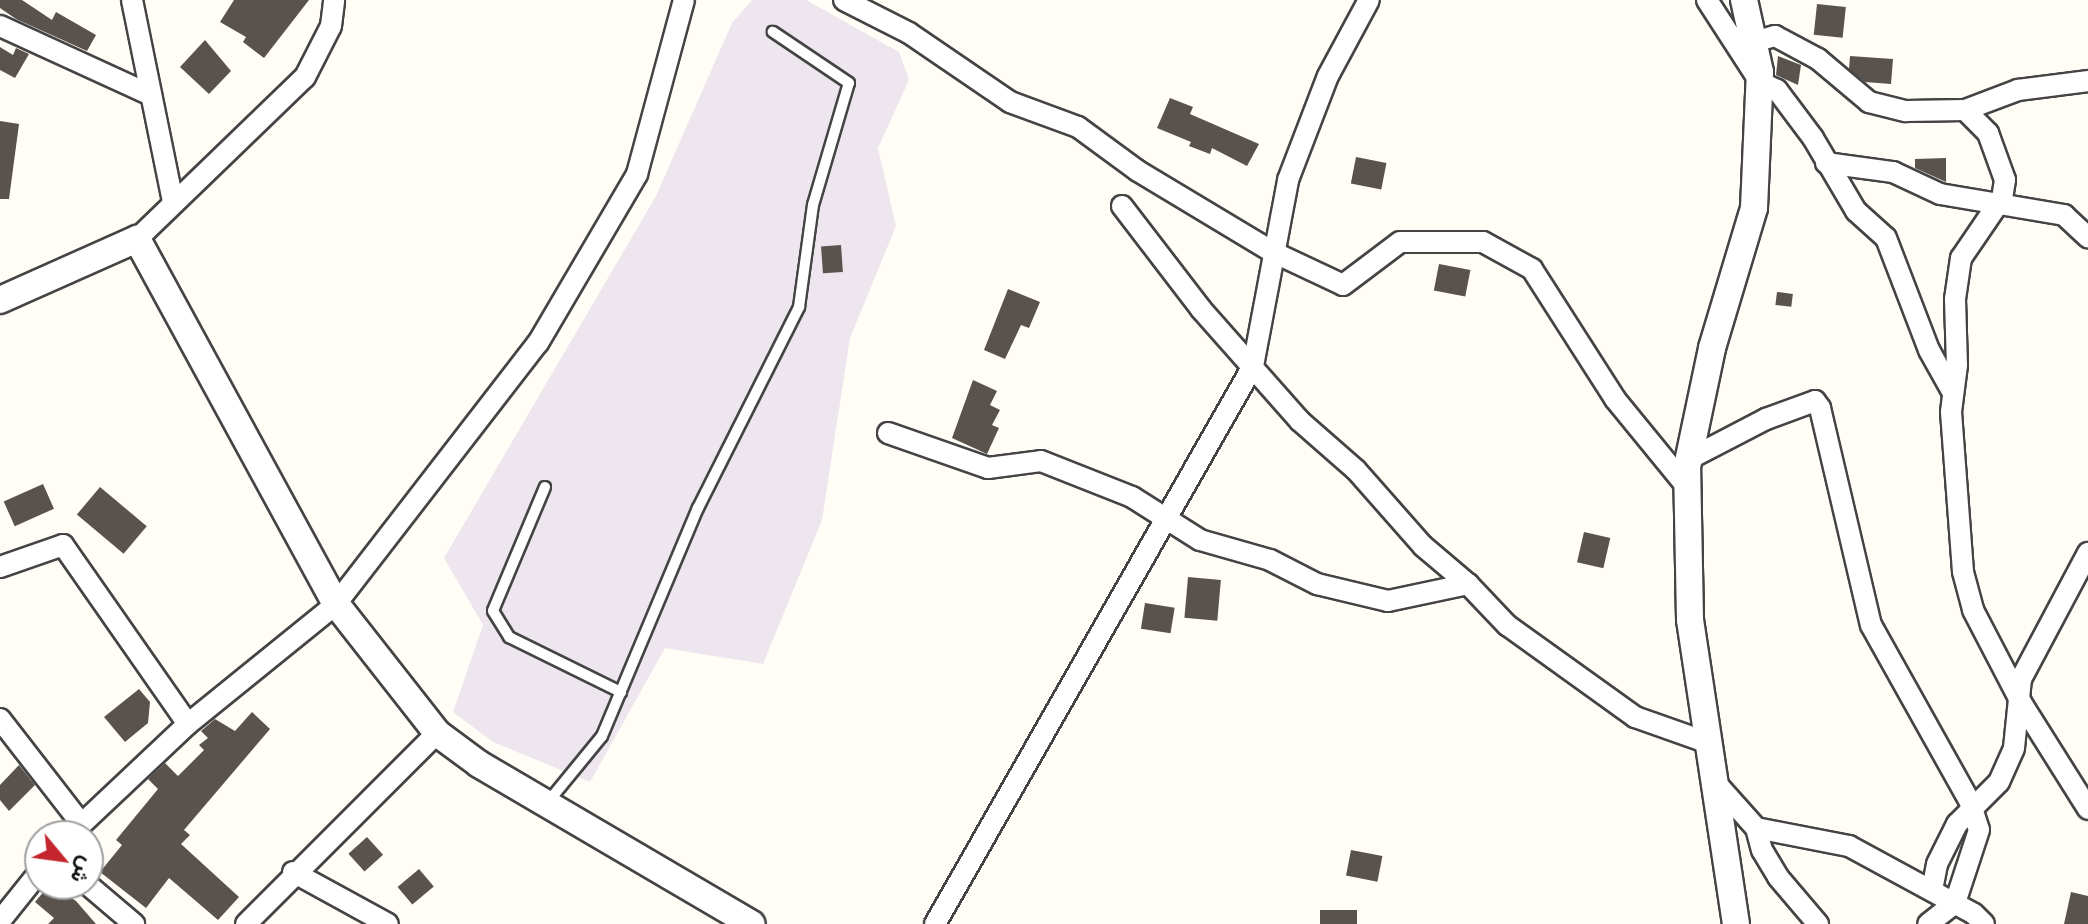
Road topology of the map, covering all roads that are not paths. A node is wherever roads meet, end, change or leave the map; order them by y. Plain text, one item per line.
1 (132, 0) edge
2 (334, 0) edge
3 (684, 0) edge
4 (844, 0) edge
5 (1369, 0) edge
6 (1707, 0) edge
7 (1744, 0) edge
8 (0, 26) edge
9 (773, 32) dead end
10 (1754, 42) junction
11 (2088, 81) edge
12 (1760, 82) junction
13 (151, 95) junction
14 (1965, 110) junction
15 (1826, 163) junction
16 (173, 201) junction
17 (1999, 203) junction
18 (1122, 206) dead end
19 (2088, 237) edge
20 (137, 239) junction
21 (1273, 252) junction
22 (0, 300) edge
23 (1253, 366) junction
24 (1953, 393) junction
25 (888, 433) dead end
26 (1689, 459) junction
27 (545, 487) dead end
28 (1687, 487) junction
29 (1163, 517) junction
30 (2088, 553) edge
31 (0, 567) edge
32 (1468, 584) junction
33 (336, 604) junction
34 (621, 692) junction
35 (2017, 695) junction
36 (0, 719) edge
37 (188, 724) junction
38 (437, 733) junction
39 (1709, 743) junction
40 (1714, 781) junction
41 (548, 802) junction
42 (1972, 807) junction
43 (2088, 809) edge
44 (68, 820) edge
45 (84, 820) edge
46 (1756, 828) junction
47 (293, 872) junction
48 (1932, 890) junction
49 (24, 891) edge
50 (104, 898) edge
51 (1955, 903) junction
52 (0, 921) edge
53 (134, 924) edge
54 (246, 924) edge
55 (388, 924) edge
56 (752, 924) edge
57 (935, 924) edge
58 (1736, 924) edge
59 (1818, 924) edge
60 (1928, 924) edge
61 (1984, 924) edge

1 - 13 street
2 - 16 street
3 - 33 street
4 - 21 street
5 - 21 street
6 - 12 street
7 - 10 street
8 - 13 street
9 - 34 lane
10 - 12 street
10 - 14 street
11 - 14 street
12 - 15 street
12 - 26 street
13 - 16 street
14 - 17 street
15 - 17 street
15 - 24 street
16 - 20 street
17 - 19 street
17 - 24 street
18 - 23 street
20 - 22 street
20 - 33 street
21 - 23 street
21 - 28 street
23 - 29 street
23 - 32 street
24 - 35 street
25 - 29 street
26 - 28 street
26 - 42 street
27 - 34 lane
28 - 39 street
29 - 32 street
29 - 57 street
30 - 35 street
31 - 37 street
32 - 39 street
33 - 37 street
33 - 38 street
34 - 41 lane
35 - 42 street
35 - 43 street
36 - 44 street
37 - 45 street
38 - 41 street
38 - 47 street
39 - 40 street
40 - 46 street
40 - 58 street
41 - 56 street
42 - 48 street
42 - 51 street
46 - 48 street
46 - 59 street
47 - 54 street
47 - 55 street
48 - 51 street
49 - 52 street
50 - 53 street
51 - 60 street
51 - 61 street

